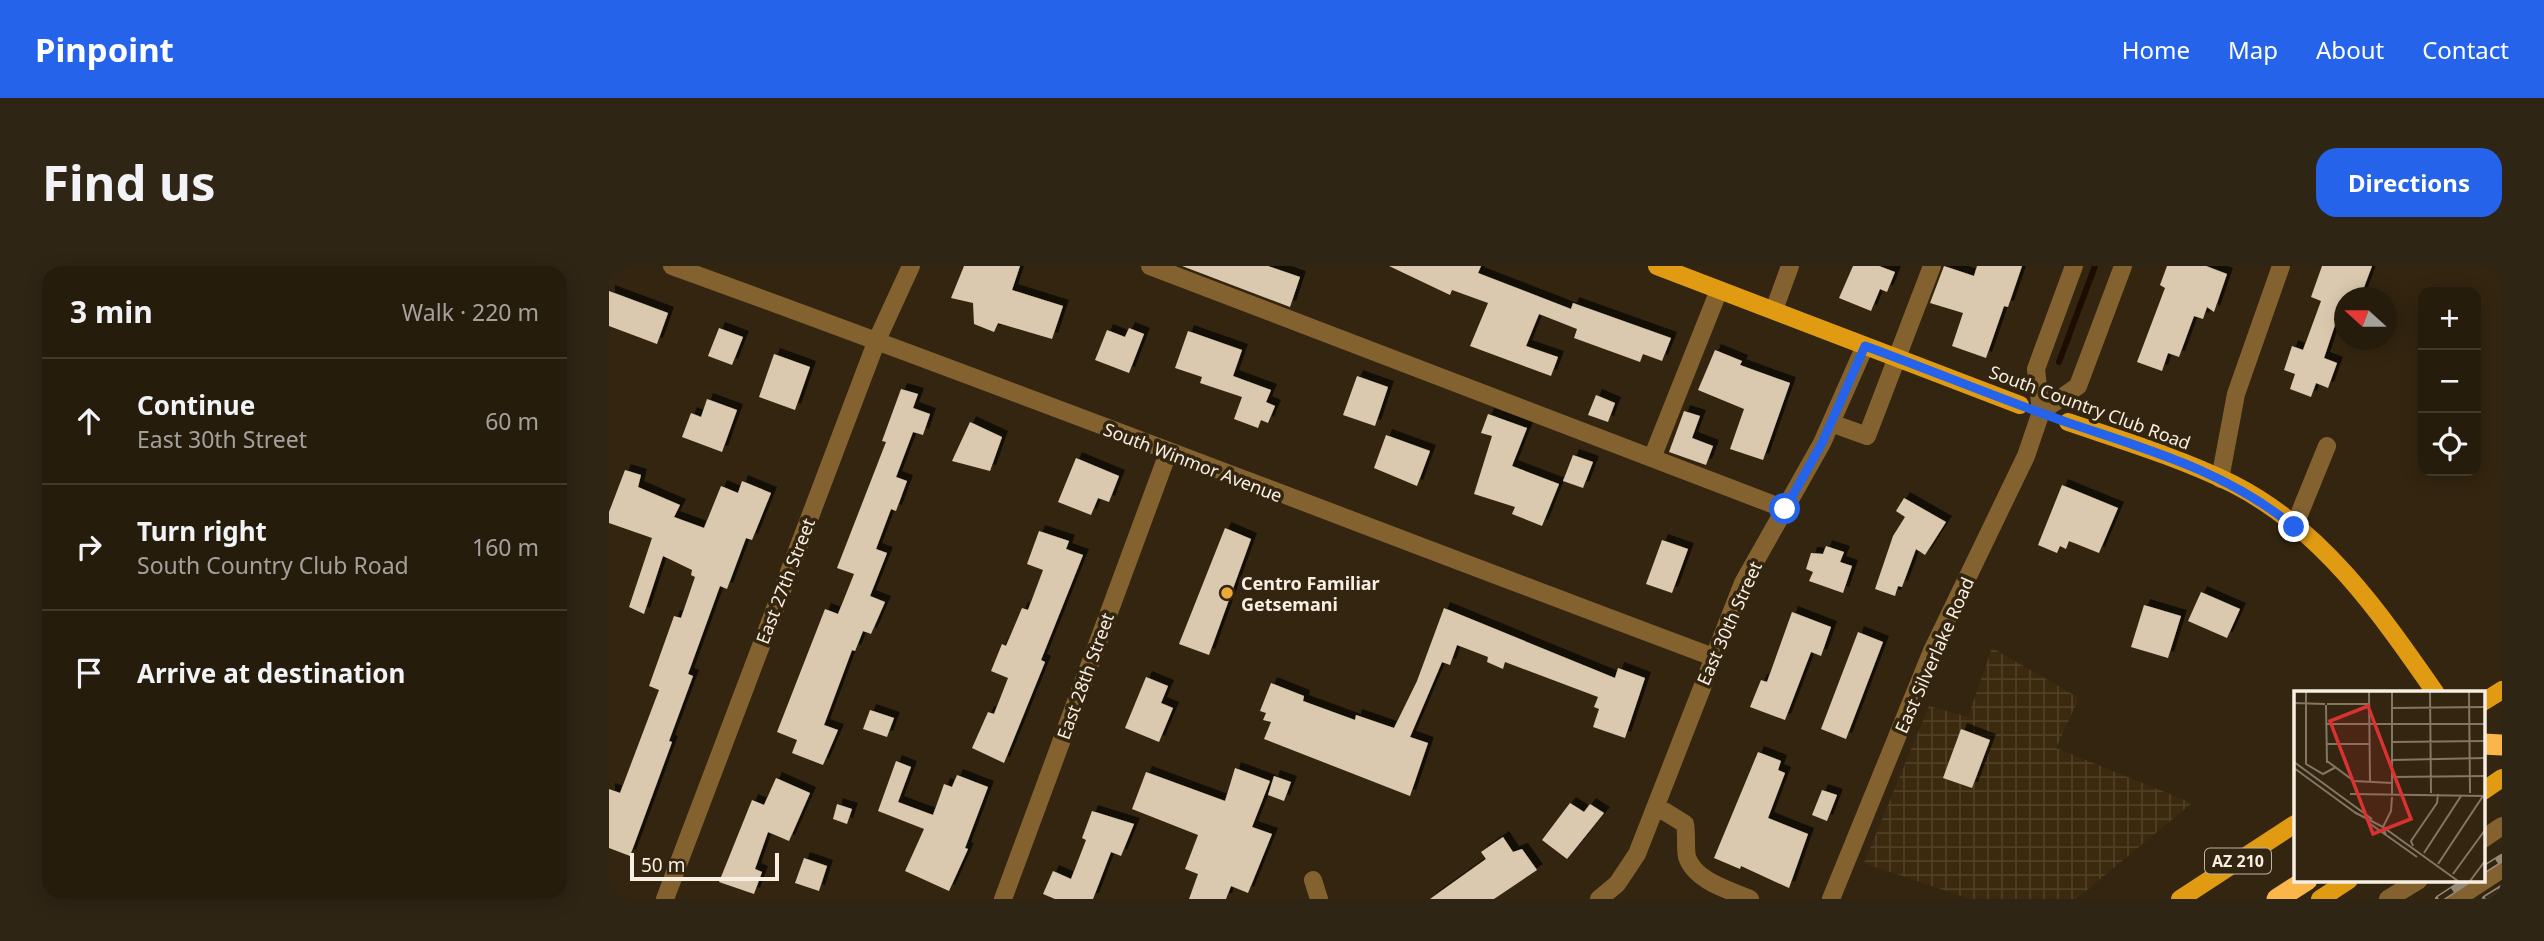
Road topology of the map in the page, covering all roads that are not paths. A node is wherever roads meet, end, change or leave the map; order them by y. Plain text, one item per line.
1 (672, 266) edge
2 (911, 266) edge
3 (1150, 266) edge
4 (1657, 266) edge
5 (1790, 266) edge
6 (1932, 266) edge
7 (2074, 266) edge
8 (2123, 266) edge
9 (2281, 266) edge
10 (1719, 290) junction
11 (1774, 310) junction
12 (877, 340) junction
13 (1865, 346) junction
14 (1898, 358) junction
15 (2020, 405) joint
16 (2041, 412) junction
17 (2068, 422) joint
18 (1831, 423) junction
19 (2327, 446) dead end
20 (1168, 453) junction
21 (1653, 458) junction
22 (2220, 479) junction
23 (1785, 509) junction
24 (2294, 527) junction
25 (1713, 657) junction
26 (2502, 690) edge
27 (2434, 691) edge
28 (2485, 701) edge
29 (2502, 778) edge
30 (2485, 790) edge
31 (1656, 806) junction
32 (2294, 825) edge
33 (2502, 826) edge
34 (2485, 838) edge
35 (2502, 869) edge
36 (1313, 880) dead end
37 (2485, 880) edge
38 (2305, 881) edge
39 (2348, 881) edge
40 (2417, 881) edge
41 (2484, 881) edge
42 (665, 899) edge
43 (1003, 899) edge
44 (1319, 899) edge
45 (1599, 899) edge
46 (1750, 899) edge
47 (1831, 899) edge
48 (2180, 899) edge
49 (2277, 899) edge
50 (2321, 899) edge
51 (2388, 899) edge
52 (2456, 899) edge

1 - 12 street, South Winmor Avenue
2 - 12 street, East 27th Street
3 - 21 street
4 - 10 main road, South Country Club Road
5 - 11 street
6 - 14 street
7 - 16 street, East Silverlake Road
8 - 16 street
9 - 22 street
10 - 11 main road, South Country Club Road
10 - 21 street
11 - 13 main road, South Country Club Road
12 - 20 street, South Winmor Avenue
12 - 42 street, East 27th Street
13 - 14 main road, South Country Club Road
13 - 18 street, East 30th Street
14 - 15 main road, South Country Club Road
14 - 18 street
15 - 16 street, South Country Club Road
16 - 17 street, South Country Club Road
16 - 47 street, East Silverlake Road
17 - 22 main road, South Country Club Road
18 - 23 street, East 30th Street
19 - 24 street
20 - 25 street, South Winmor Avenue
20 - 43 street, East 28th Street
21 - 23 street
22 - 24 main road, South Country Club Road
23 - 25 street, East 30th Street
24 - 27 main road, South Country Club Road
25 - 31 street, East 30th Street
26 - 28 main road
29 - 30 main road
31 - 45 street, East 30th Street
31 - 46 street
32 - 48 main road, AZ 210
33 - 34 street
35 - 37 street
36 - 44 street
38 - 49 highway
39 - 50 main road
40 - 51 street
41 - 52 street

